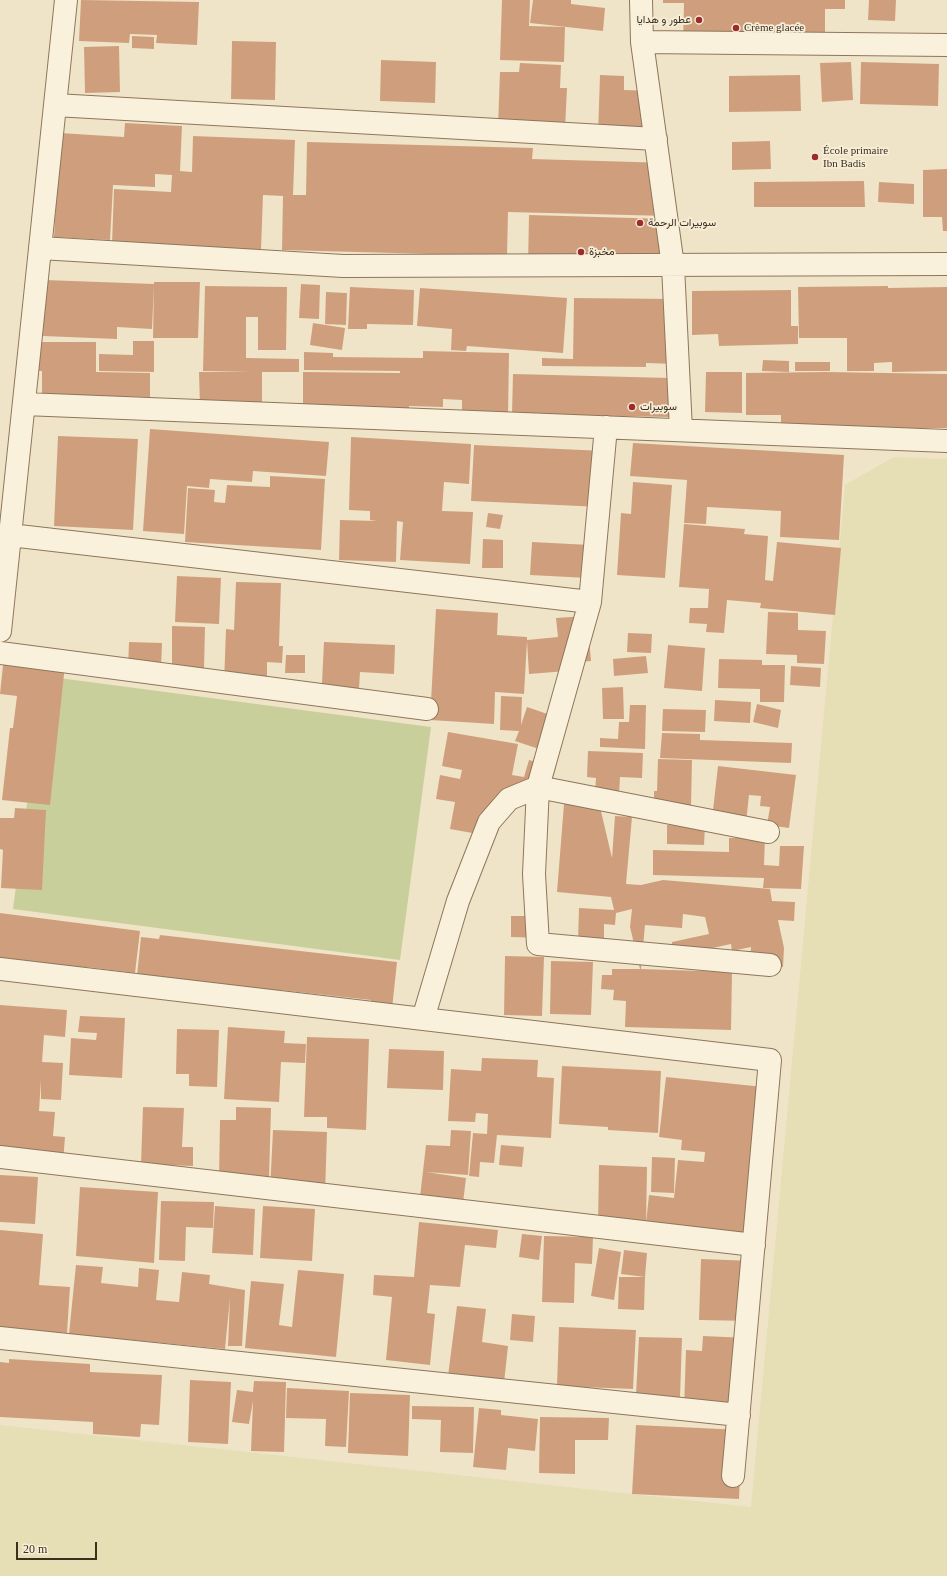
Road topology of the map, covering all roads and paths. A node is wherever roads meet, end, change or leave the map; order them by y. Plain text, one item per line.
1 (66, 0) edge
2 (641, 0) edge
3 (642, 42) junction
4 (947, 45) edge
5 (55, 105) junction
6 (656, 139) junction
7 (40, 248) junction
8 (947, 264) edge
9 (674, 266) junction
10 (24, 404) junction
11 (606, 426) junction
12 (681, 430) junction
13 (947, 441) edge
14 (10, 535) junction
15 (590, 602) junction
16 (0, 631) edge
17 (0, 653) edge
18 (427, 709) dead end
19 (538, 787) junction
20 (768, 832) dead end
21 (770, 964) dead end
22 (0, 969) edge
23 (424, 1019) junction
24 (0, 1157) edge
25 (754, 1245) junction
26 (0, 1338) edge
27 (739, 1415) junction
28 (733, 1476) dead end

1 - 5 street
2 - 3 street
3 - 4 street
3 - 6 street
5 - 6 street
5 - 7 street
6 - 9 street
7 - 9 street
7 - 10 street
8 - 9 street
9 - 12 street
10 - 11 street
10 - 14 street
11 - 12 street
11 - 15 street
12 - 13 street
14 - 15 street
14 - 16 street
15 - 19 street
17 - 18 street
19 - 20 street
19 - 21 street
19 - 23 street
22 - 23 street
23 - 25 street
24 - 25 street
25 - 27 street
26 - 27 street
27 - 28 street

